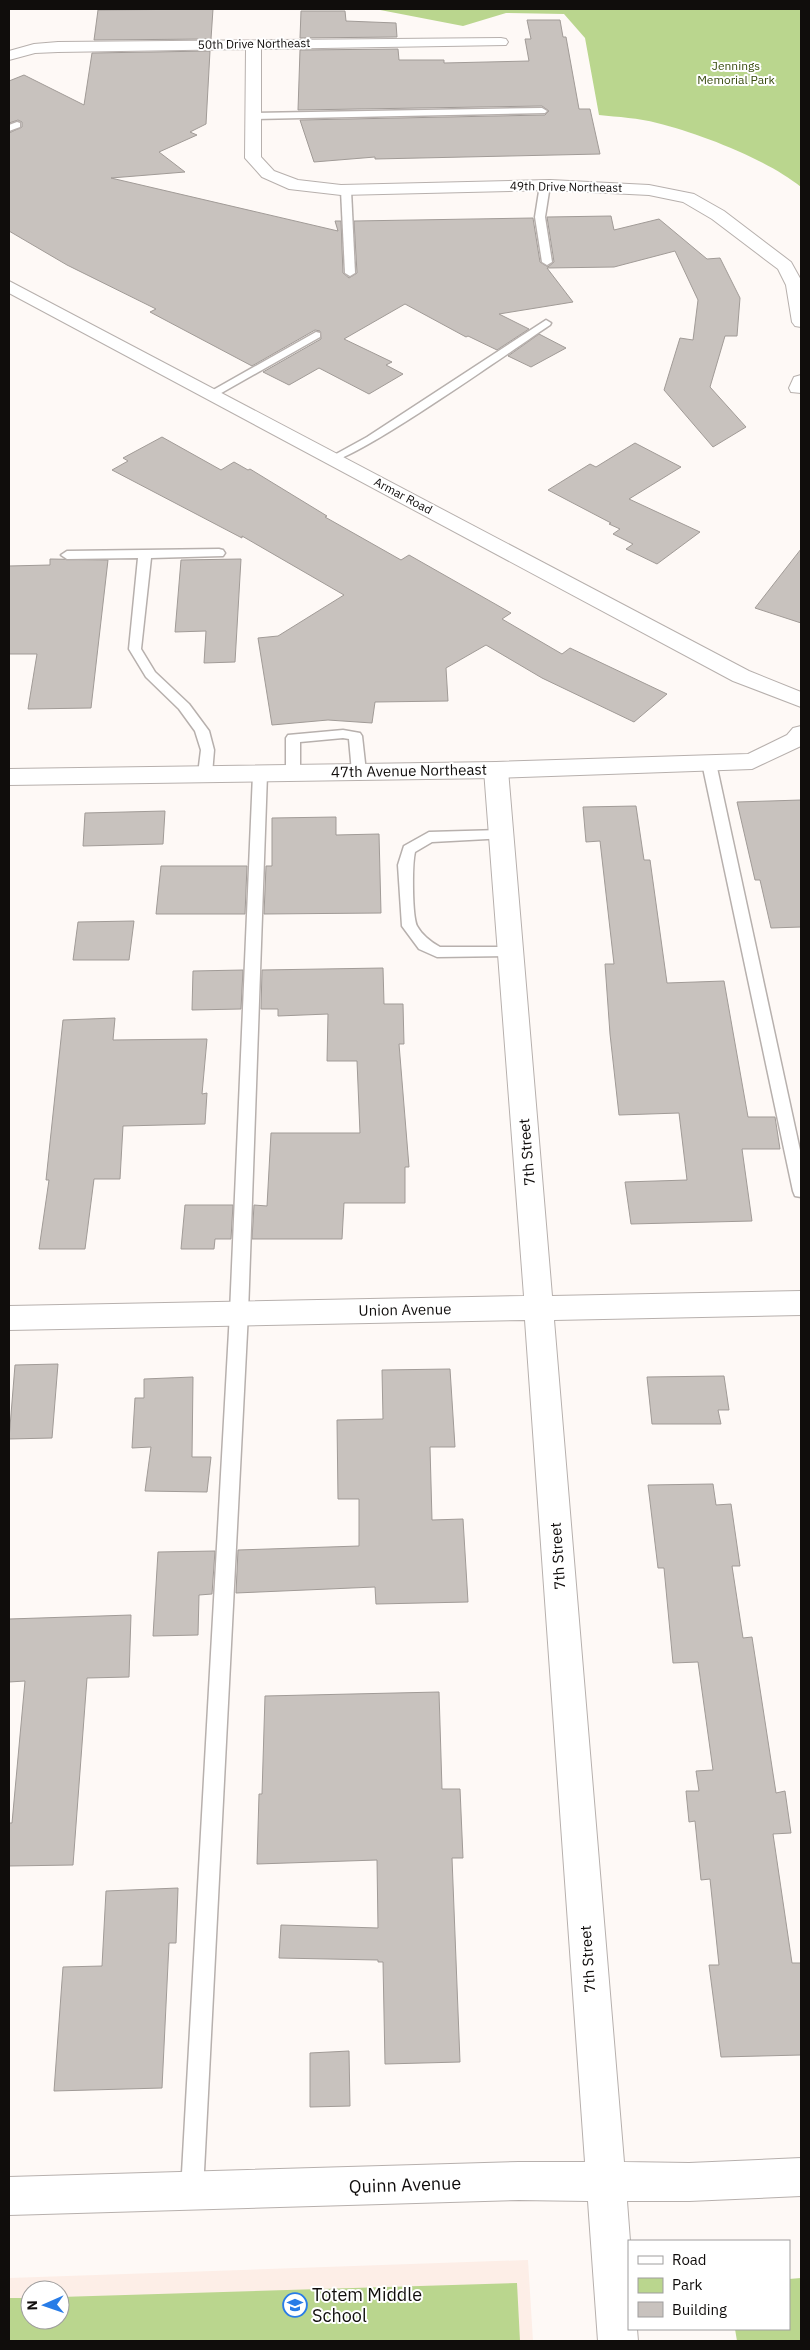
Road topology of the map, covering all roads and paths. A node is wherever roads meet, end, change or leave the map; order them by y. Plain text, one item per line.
1 (501, 42) dead end
2 (254, 44) junction
3 (9, 56) edge
4 (542, 110) dead end
5 (253, 116) junction
6 (545, 185) junction
7 (346, 190) junction
8 (547, 262) dead end
9 (350, 273) dead end
10 (9, 286) edge
11 (800, 311) edge
12 (546, 323) dead end
13 (316, 335) dead end
14 (212, 394) junction
15 (333, 459) junction
16 (219, 553) dead end
17 (145, 554) junction
18 (67, 555) dead end
19 (801, 700) edge
20 (801, 733) edge
21 (710, 763) junction
22 (496, 770) junction
23 (359, 772) junction
24 (293, 773) junction
25 (205, 774) junction
26 (260, 774) junction
27 (9, 777) edge
28 (501, 835) junction
29 (510, 952) junction
30 (801, 1190) edge
31 (801, 1303) edge
32 (539, 1308) junction
33 (239, 1313) junction
34 (9, 1318) edge
35 (801, 2177) edge
36 (604, 2180) junction
37 (192, 2191) junction
38 (9, 2196) edge
39 (618, 2341) edge

1 - 2 street, 50th Drive Northeast
2 - 3 street, 50th Drive Northeast
2 - 5 street
4 - 5 lane
5 - 7 street, 49th Drive Northeast
6 - 7 street, 49th Drive Northeast
6 - 8 lane
6 - 11 street, 49th Drive Northeast
7 - 9 lane
10 - 14 street, Armar Road
12 - 15 lane
13 - 14 lane
14 - 15 street, Armar Road
15 - 19 street, Armar Road
16 - 17 lane
17 - 18 lane
17 - 25 lane
20 - 21 street, 47th Avenue Northeast
21 - 22 street, 47th Avenue Northeast
21 - 30 lane
22 - 23 street, 47th Avenue Northeast
22 - 28 street, 7th Street
23 - 24 street, 47th Avenue Northeast
23 - 24 lane
24 - 26 street, 47th Avenue Northeast
25 - 26 street, 47th Avenue Northeast
25 - 27 street, 47th Avenue Northeast
26 - 33 lane
28 - 29 street, 7th Street
28 - 29 lane
29 - 32 street, 7th Street
31 - 32 street, Union Avenue
32 - 33 street, Union Avenue
32 - 36 street, 7th Street
33 - 34 street, Union Avenue
33 - 37 lane
35 - 36 street, Quinn Avenue
36 - 37 street, Quinn Avenue
36 - 39 street, 7th Street
37 - 38 street, Quinn Avenue

